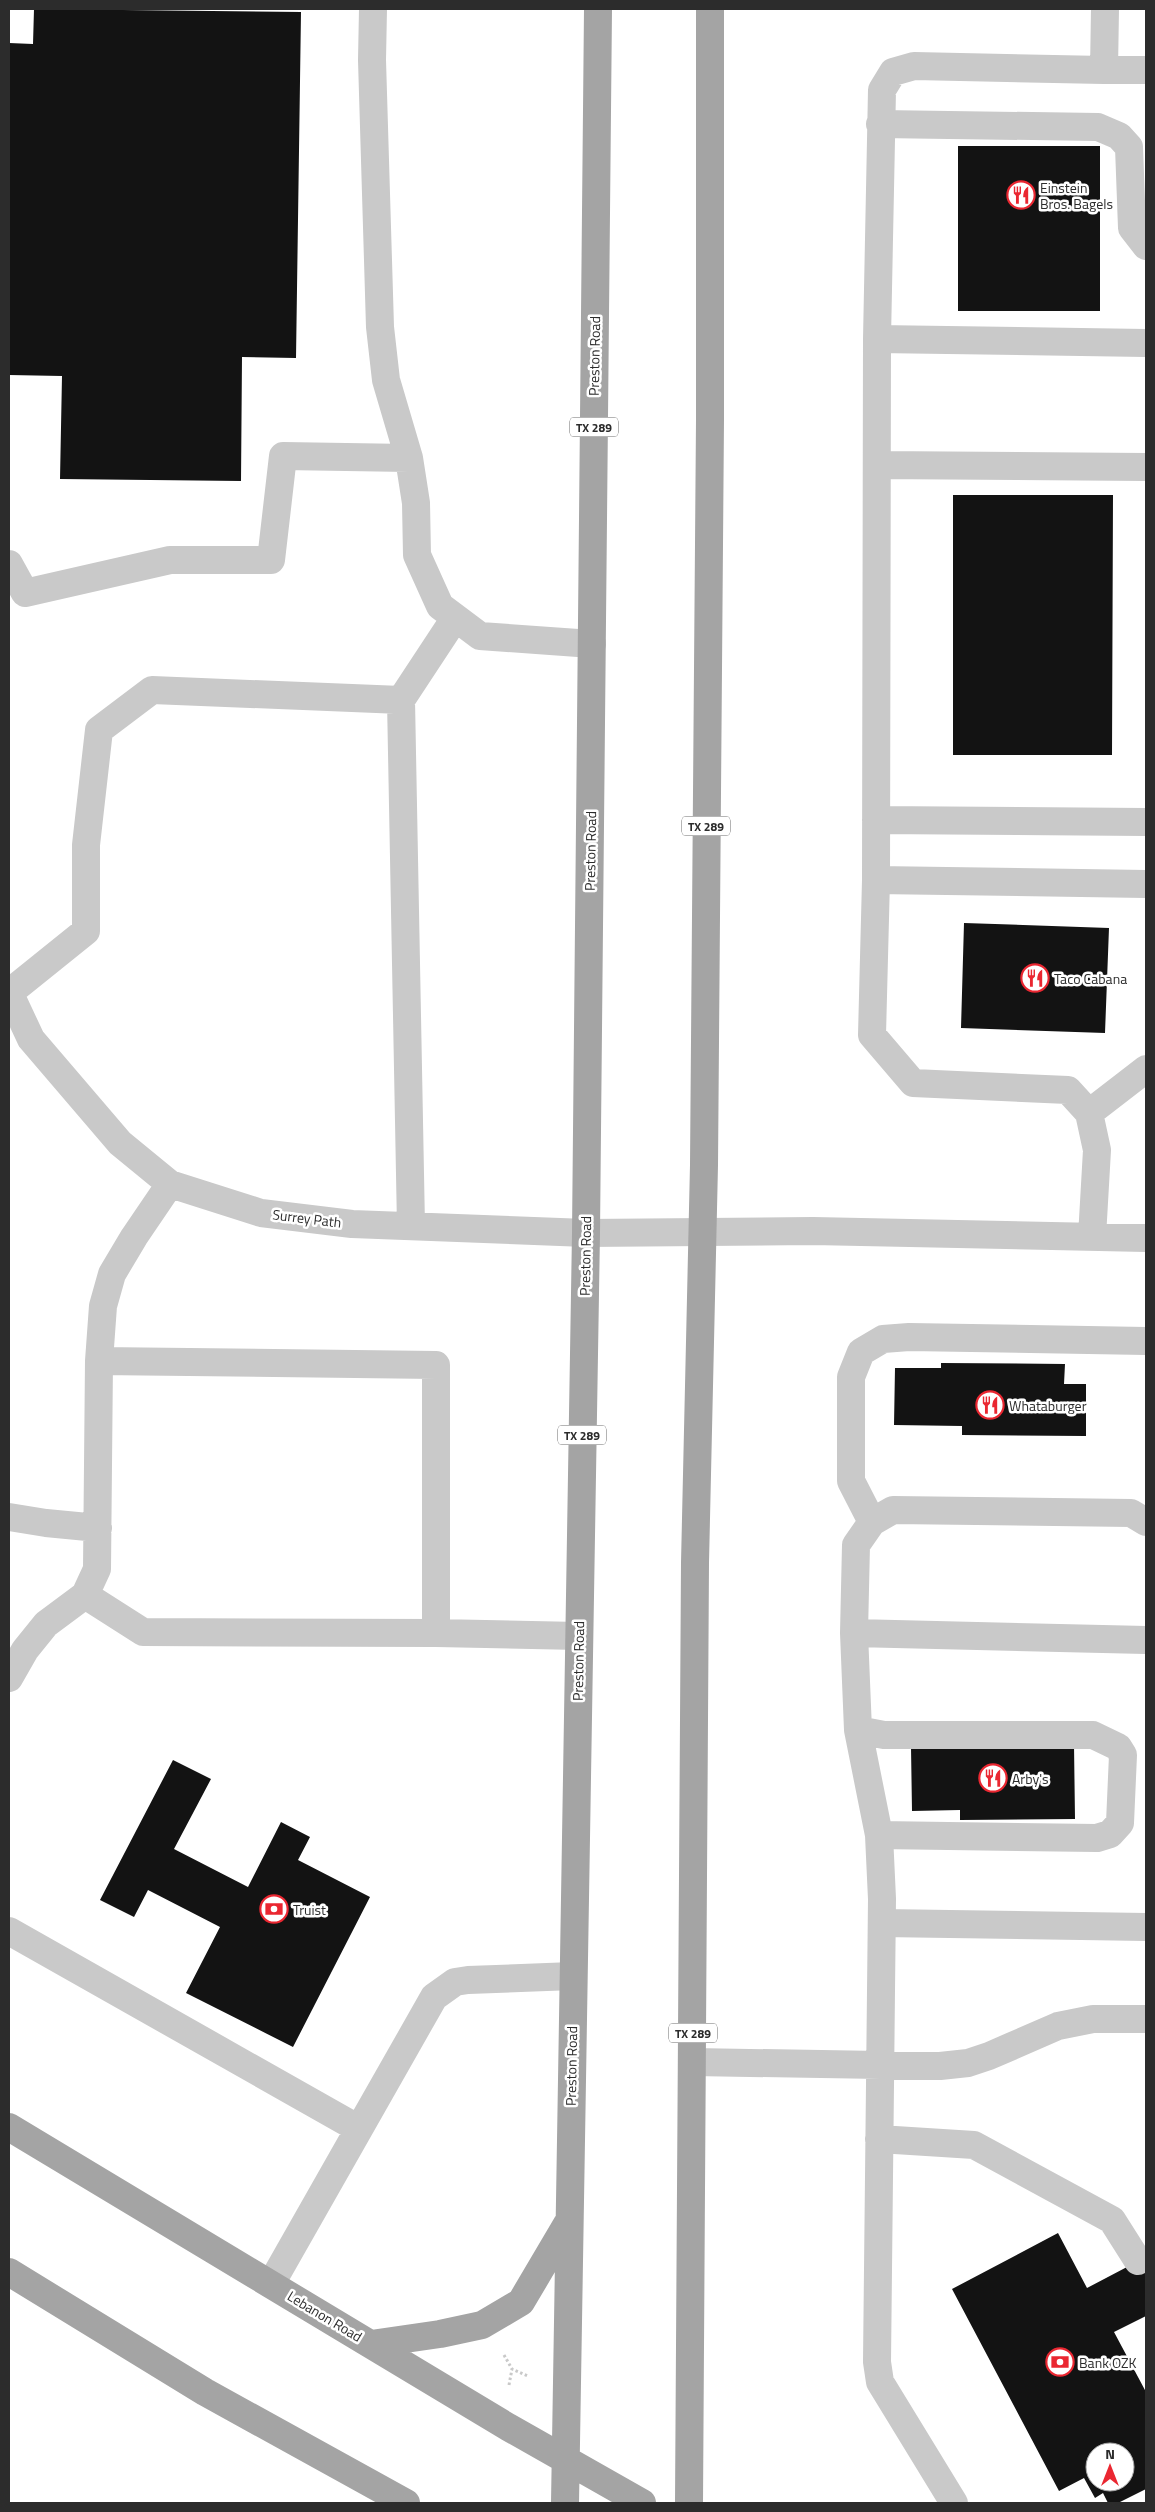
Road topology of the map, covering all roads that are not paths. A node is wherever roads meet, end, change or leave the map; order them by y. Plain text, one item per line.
1 (373, 9) edge
2 (598, 9) edge
3 (710, 9) edge
4 (1105, 9) edge
5 (1104, 70) junction
6 (1146, 70) edge
7 (880, 124) junction
8 (1146, 246) edge
9 (877, 339) junction
10 (1146, 343) edge
11 (408, 458) junction
12 (877, 466) junction
13 (1146, 467) edge
14 (9, 564) edge
15 (456, 618) junction
16 (592, 644) junction
17 (402, 700) junction
18 (876, 820) junction
19 (1146, 822) edge
20 (876, 880) junction
21 (1146, 884) edge
22 (9, 993) edge
23 (1146, 1069) edge
24 (1089, 1113) junction
25 (170, 1184) junction
26 (411, 1226) junction
27 (701, 1231) junction
28 (586, 1233) junction
29 (1092, 1237) junction
30 (1146, 1238) edge
31 (1146, 1341) edge
32 (99, 1361) junction
33 (9, 1517) edge
34 (872, 1522) junction
35 (1146, 1522) edge
36 (98, 1528) junction
37 (85, 1594) junction
38 (436, 1633) junction
39 (854, 1633) junction
40 (579, 1636) junction
41 (1146, 1640) edge
42 (9, 1678) edge
43 (858, 1730) junction
44 (879, 1835) junction
45 (882, 1923) junction
46 (1146, 1927) edge
47 (9, 1931) edge
48 (573, 1976) junction
49 (1146, 2019) edge
50 (693, 2062) junction
51 (880, 2065) junction
52 (9, 2127) edge
53 (359, 2129) junction
54 (879, 2139) junction
55 (568, 2223) junction
56 (1138, 2261) dead end
57 (9, 2272) edge
58 (271, 2284) junction
59 (371, 2344) junction
60 (565, 2461) junction
61 (406, 2503) edge
62 (565, 2503) edge
63 (642, 2503) edge
64 (689, 2503) edge
65 (954, 2503) edge

1 - 11 street
2 - 16 main road, Preston Road / TX 289
3 - 27 main road, TX 289
4 - 5 street
5 - 6 street
5 - 7 street
7 - 8 street
7 - 9 street
9 - 10 street
9 - 12 street
11 - 14 street
11 - 15 street
12 - 13 street
12 - 18 street
15 - 16 street
15 - 17 street
16 - 28 main road, Preston Road / TX 289
17 - 22 street
17 - 26 street
18 - 19 street
18 - 20 street
20 - 21 street
20 - 24 street
22 - 25 street, Surrey Path
23 - 24 street
24 - 29 street
25 - 26 street, Surrey Path
25 - 32 street
26 - 28 street, Surrey Path
27 - 28 street, Surrey Path
27 - 29 street, Surrey Path
27 - 50 main road, TX 289
28 - 40 main road, Preston Road / TX 289
29 - 30 street, Surrey Path
31 - 34 street
32 - 36 street
32 - 38 street
33 - 36 street
34 - 35 street
34 - 39 street
36 - 37 street
37 - 38 street
37 - 42 street
38 - 40 street
39 - 41 street
39 - 43 street
40 - 48 main road, Preston Road / TX 289
43 - 44 street
43 - 44 street
44 - 45 street
45 - 46 street
45 - 51 street
47 - 53 street
48 - 53 street
48 - 55 main road, Preston Road / TX 289
49 - 51 street
50 - 51 street
50 - 64 main road, TX 289
51 - 54 street
52 - 58 main road, Lebanon Road
53 - 58 street
54 - 56 street
54 - 65 street
55 - 59 main road
55 - 60 main road, Preston Road / TX 289
57 - 61 main road
58 - 59 main road, Lebanon Road
59 - 60 main road, Lebanon Road
60 - 62 main road, Preston Road / TX 289
60 - 63 main road, Lebanon Road

